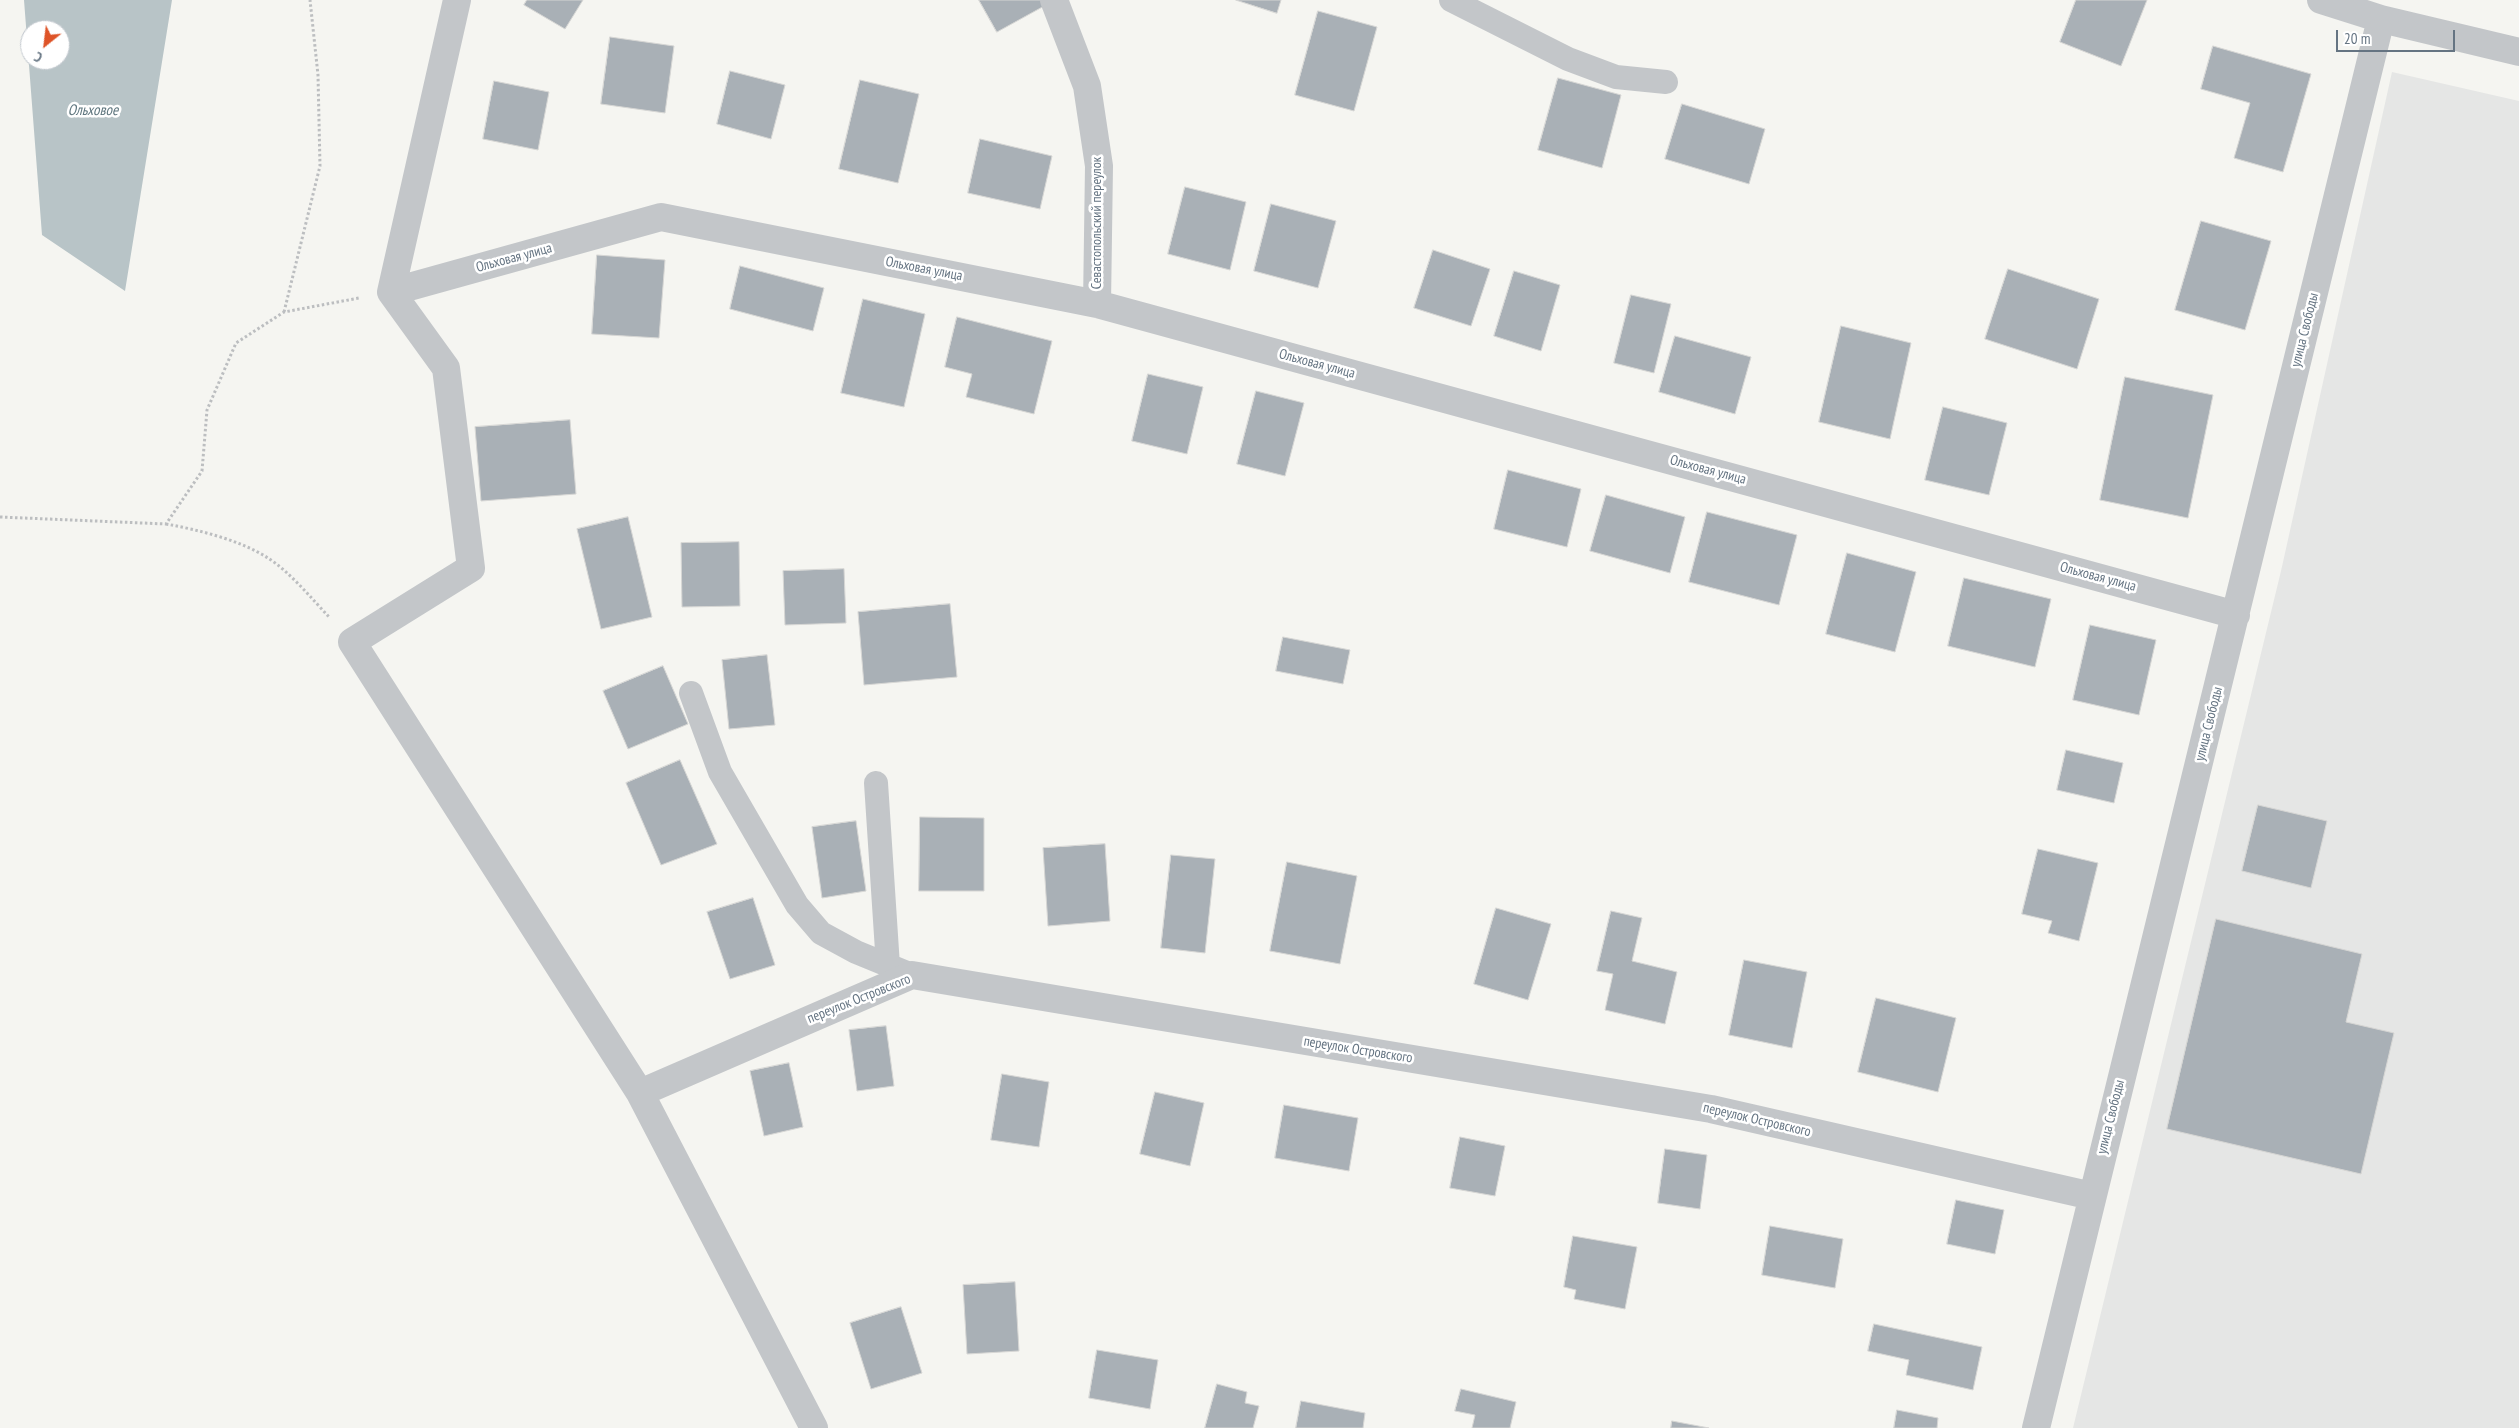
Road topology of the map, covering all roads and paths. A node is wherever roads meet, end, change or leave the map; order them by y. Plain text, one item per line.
1 (310, 0) edge
2 (457, 0) edge
3 (1054, 0) edge
4 (1451, 0) edge
5 (2321, 0) edge
6 (2382, 19) junction
7 (2519, 52) edge
8 (1666, 82) dead end
9 (391, 292) junction
10 (1097, 304) junction
11 (284, 312) junction
12 (1, 516) edge
13 (166, 524) junction
14 (2236, 615) junction
15 (352, 642) junction
16 (691, 693) dead end
17 (876, 783) dead end
18 (900, 970) junction
19 (640, 1094) junction
20 (2092, 1196) junction
21 (814, 1428) edge
22 (2036, 1428) edge

1 - 11 path
2 - 9 street
3 - 10 street, Севастопольский переулок
4 - 8 lane
5 - 6 street
6 - 7 street
6 - 14 street, улица Свободы
9 - 10 street, Ольховая улица
9 - 11 path
9 - 15 street
10 - 14 street, Ольховая улица
11 - 13 path
12 - 13 path
13 - 15 path
14 - 20 street, улица Свободы
15 - 19 street
16 - 18 lane
17 - 18 lane
18 - 19 street, переулок Островского
18 - 20 street, переулок Островского
19 - 21 street
20 - 22 street, улица Свободы

